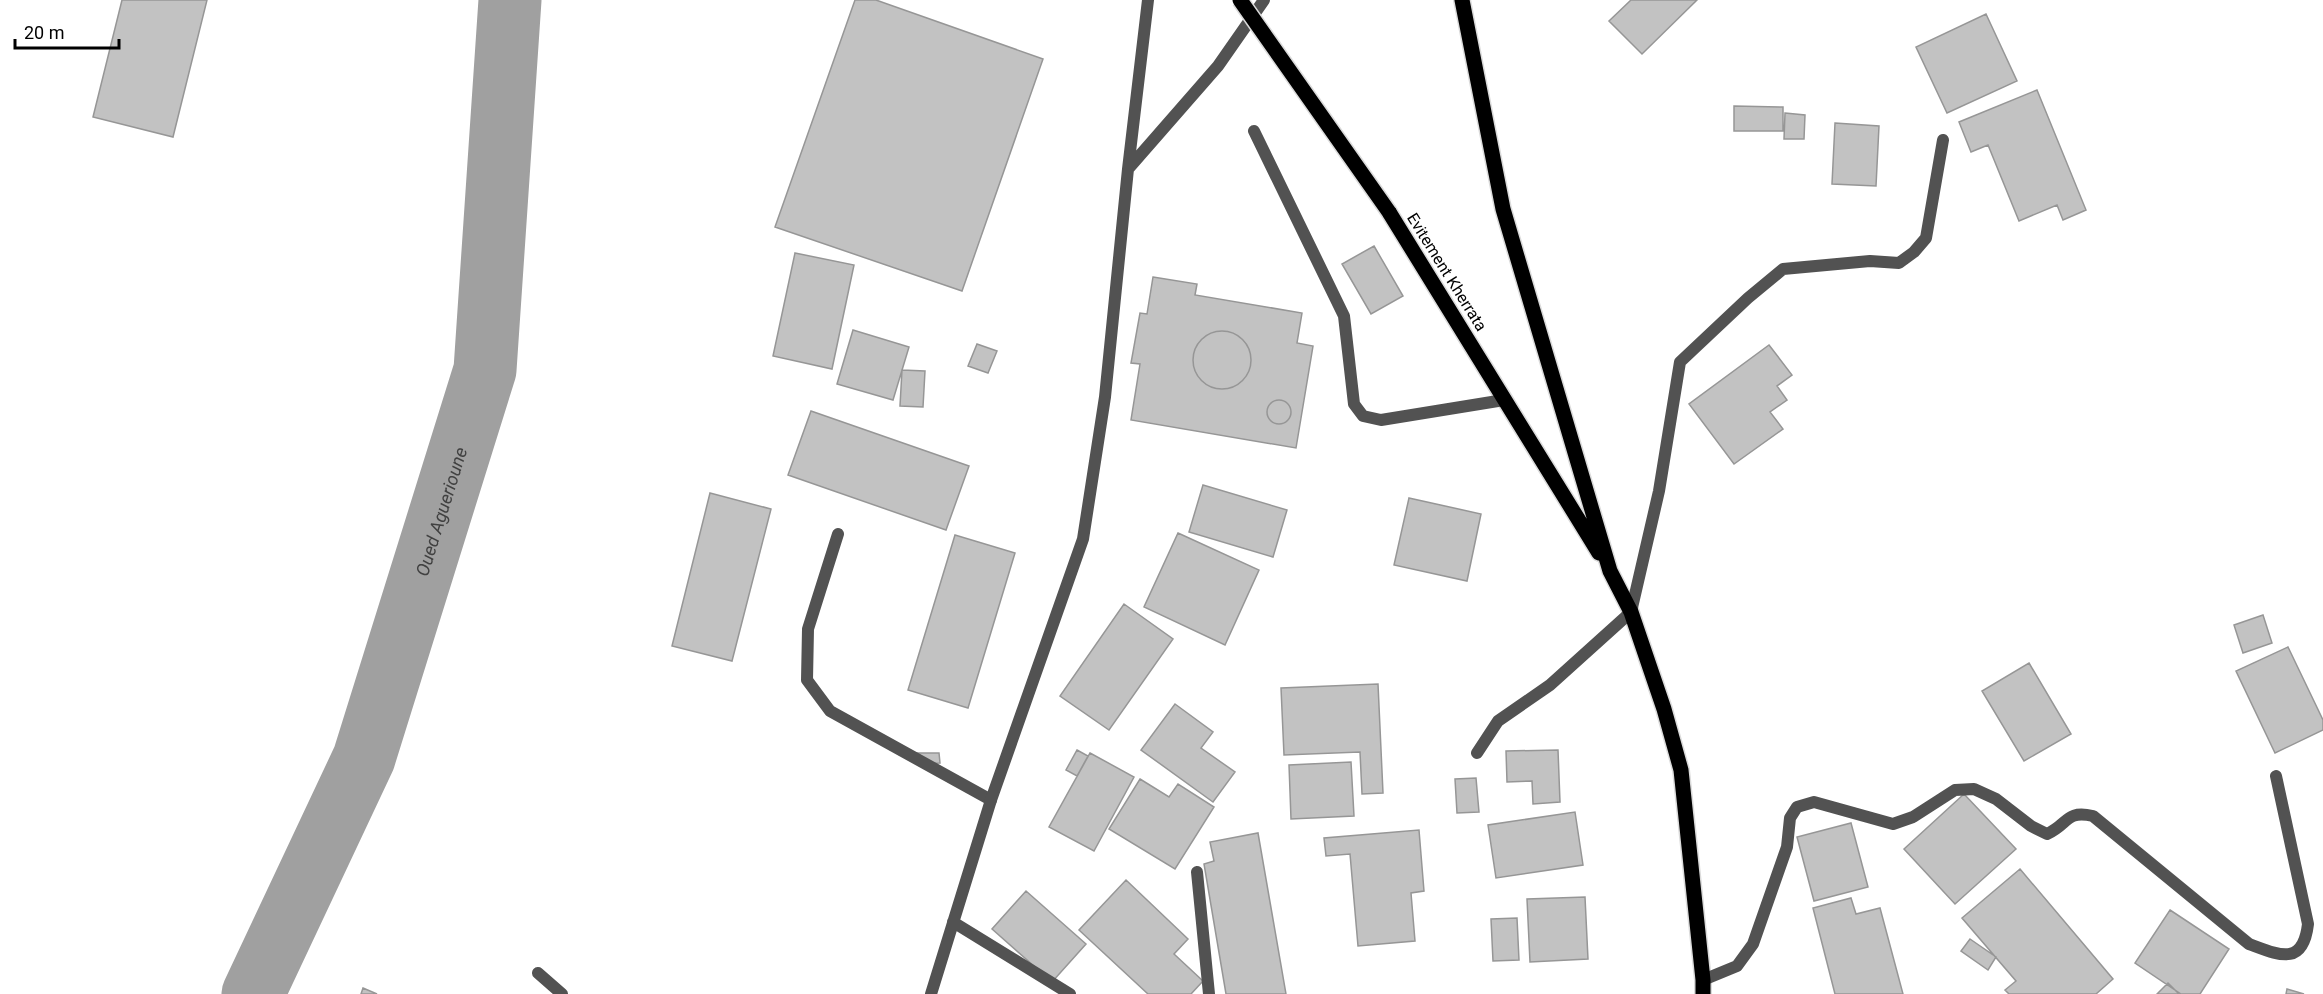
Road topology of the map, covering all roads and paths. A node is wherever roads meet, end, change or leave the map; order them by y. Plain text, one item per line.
1 (1148, 0) edge
2 (1240, 0) edge
3 (1264, 0) edge
4 (1462, 0) edge
5 (1254, 131) dead end
6 (1943, 140) dead end
7 (1128, 169) junction
8 (1504, 400) junction
9 (838, 534) dead end
10 (1610, 571) junction
11 (1631, 612) junction
12 (1477, 753) dead end
13 (2276, 776) dead end
14 (991, 800) junction
15 (1197, 872) dead end
16 (953, 922) junction
17 (538, 973) dead end
18 (1703, 987) edge
19 (562, 994) edge
20 (931, 994) edge
21 (1070, 994) edge
22 (1209, 994) edge

1 - 7 street
2 - 8 main road, Evitement Kherrata, bridge
3 - 7 street
4 - 10 main road
5 - 8 street
6 - 11 street
7 - 14 street
8 - 10 main road, Evitement Kherrata
9 - 14 street
10 - 11 main road
11 - 12 street
11 - 18 main road
13 - 18 street
14 - 16 street
15 - 22 street
16 - 20 street
16 - 21 street
17 - 19 street

